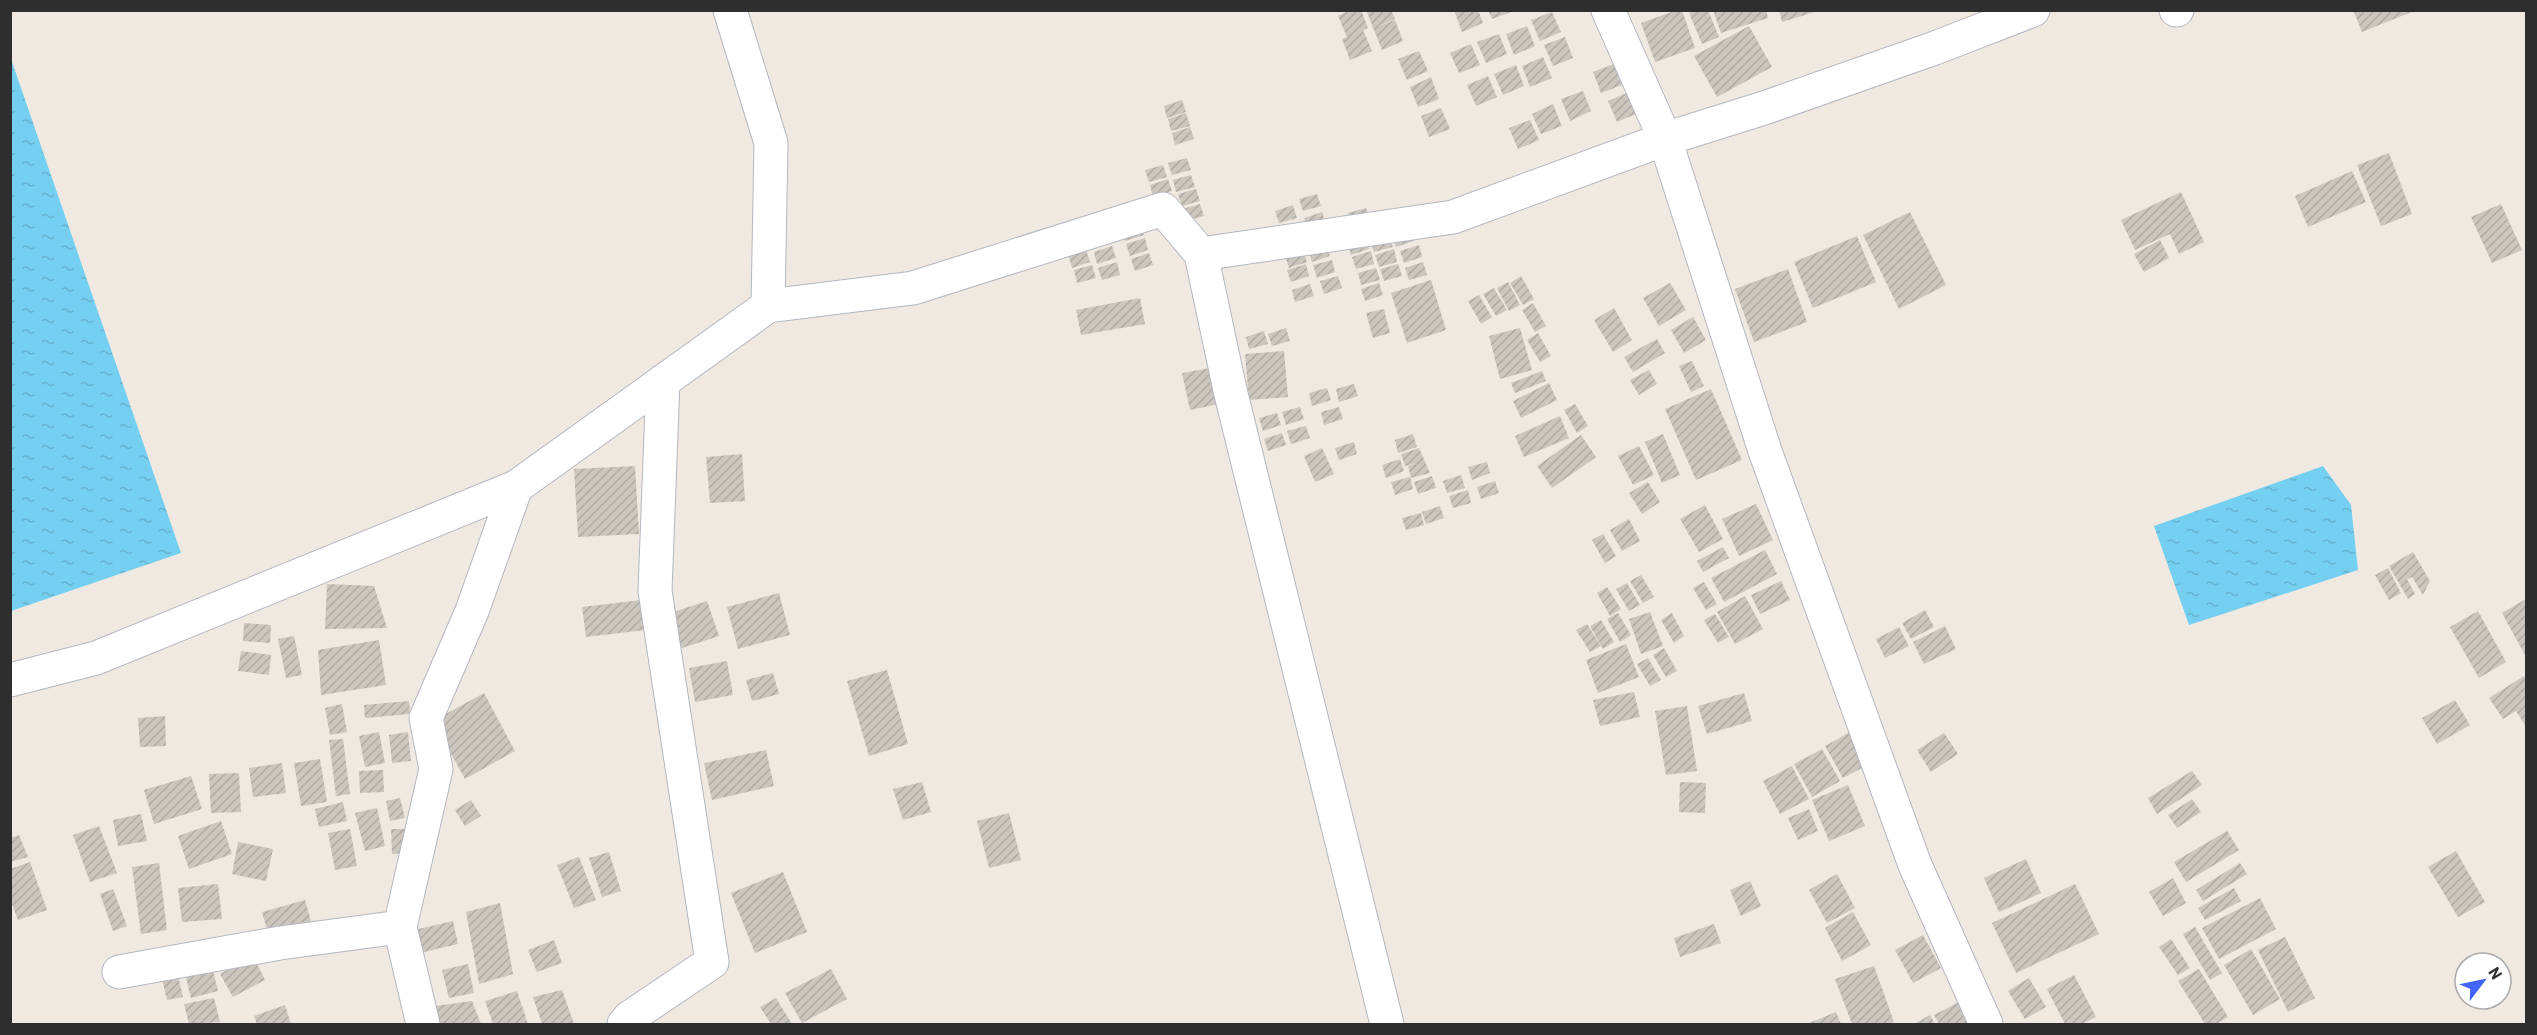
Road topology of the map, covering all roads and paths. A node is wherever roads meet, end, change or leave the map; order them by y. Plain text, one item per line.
1 (730, 10) edge
2 (1608, 10) edge
3 (2033, 10) edge
4 (1665, 139) junction
5 (1201, 254) junction
6 (768, 306) junction
7 (663, 381) junction
8 (516, 487) junction
9 (10, 680) edge
10 (400, 927) junction
11 (119, 972) dead end
12 (423, 1024) edge
13 (624, 1024) edge
14 (1387, 1024) edge
15 (1986, 1024) edge

1 - 6 street
2 - 4 street
3 - 4 street
4 - 5 street
4 - 15 street
5 - 6 street
5 - 14 street
6 - 7 street
7 - 8 street
7 - 13 street
8 - 9 street
8 - 10 street
10 - 11 street
10 - 12 street

